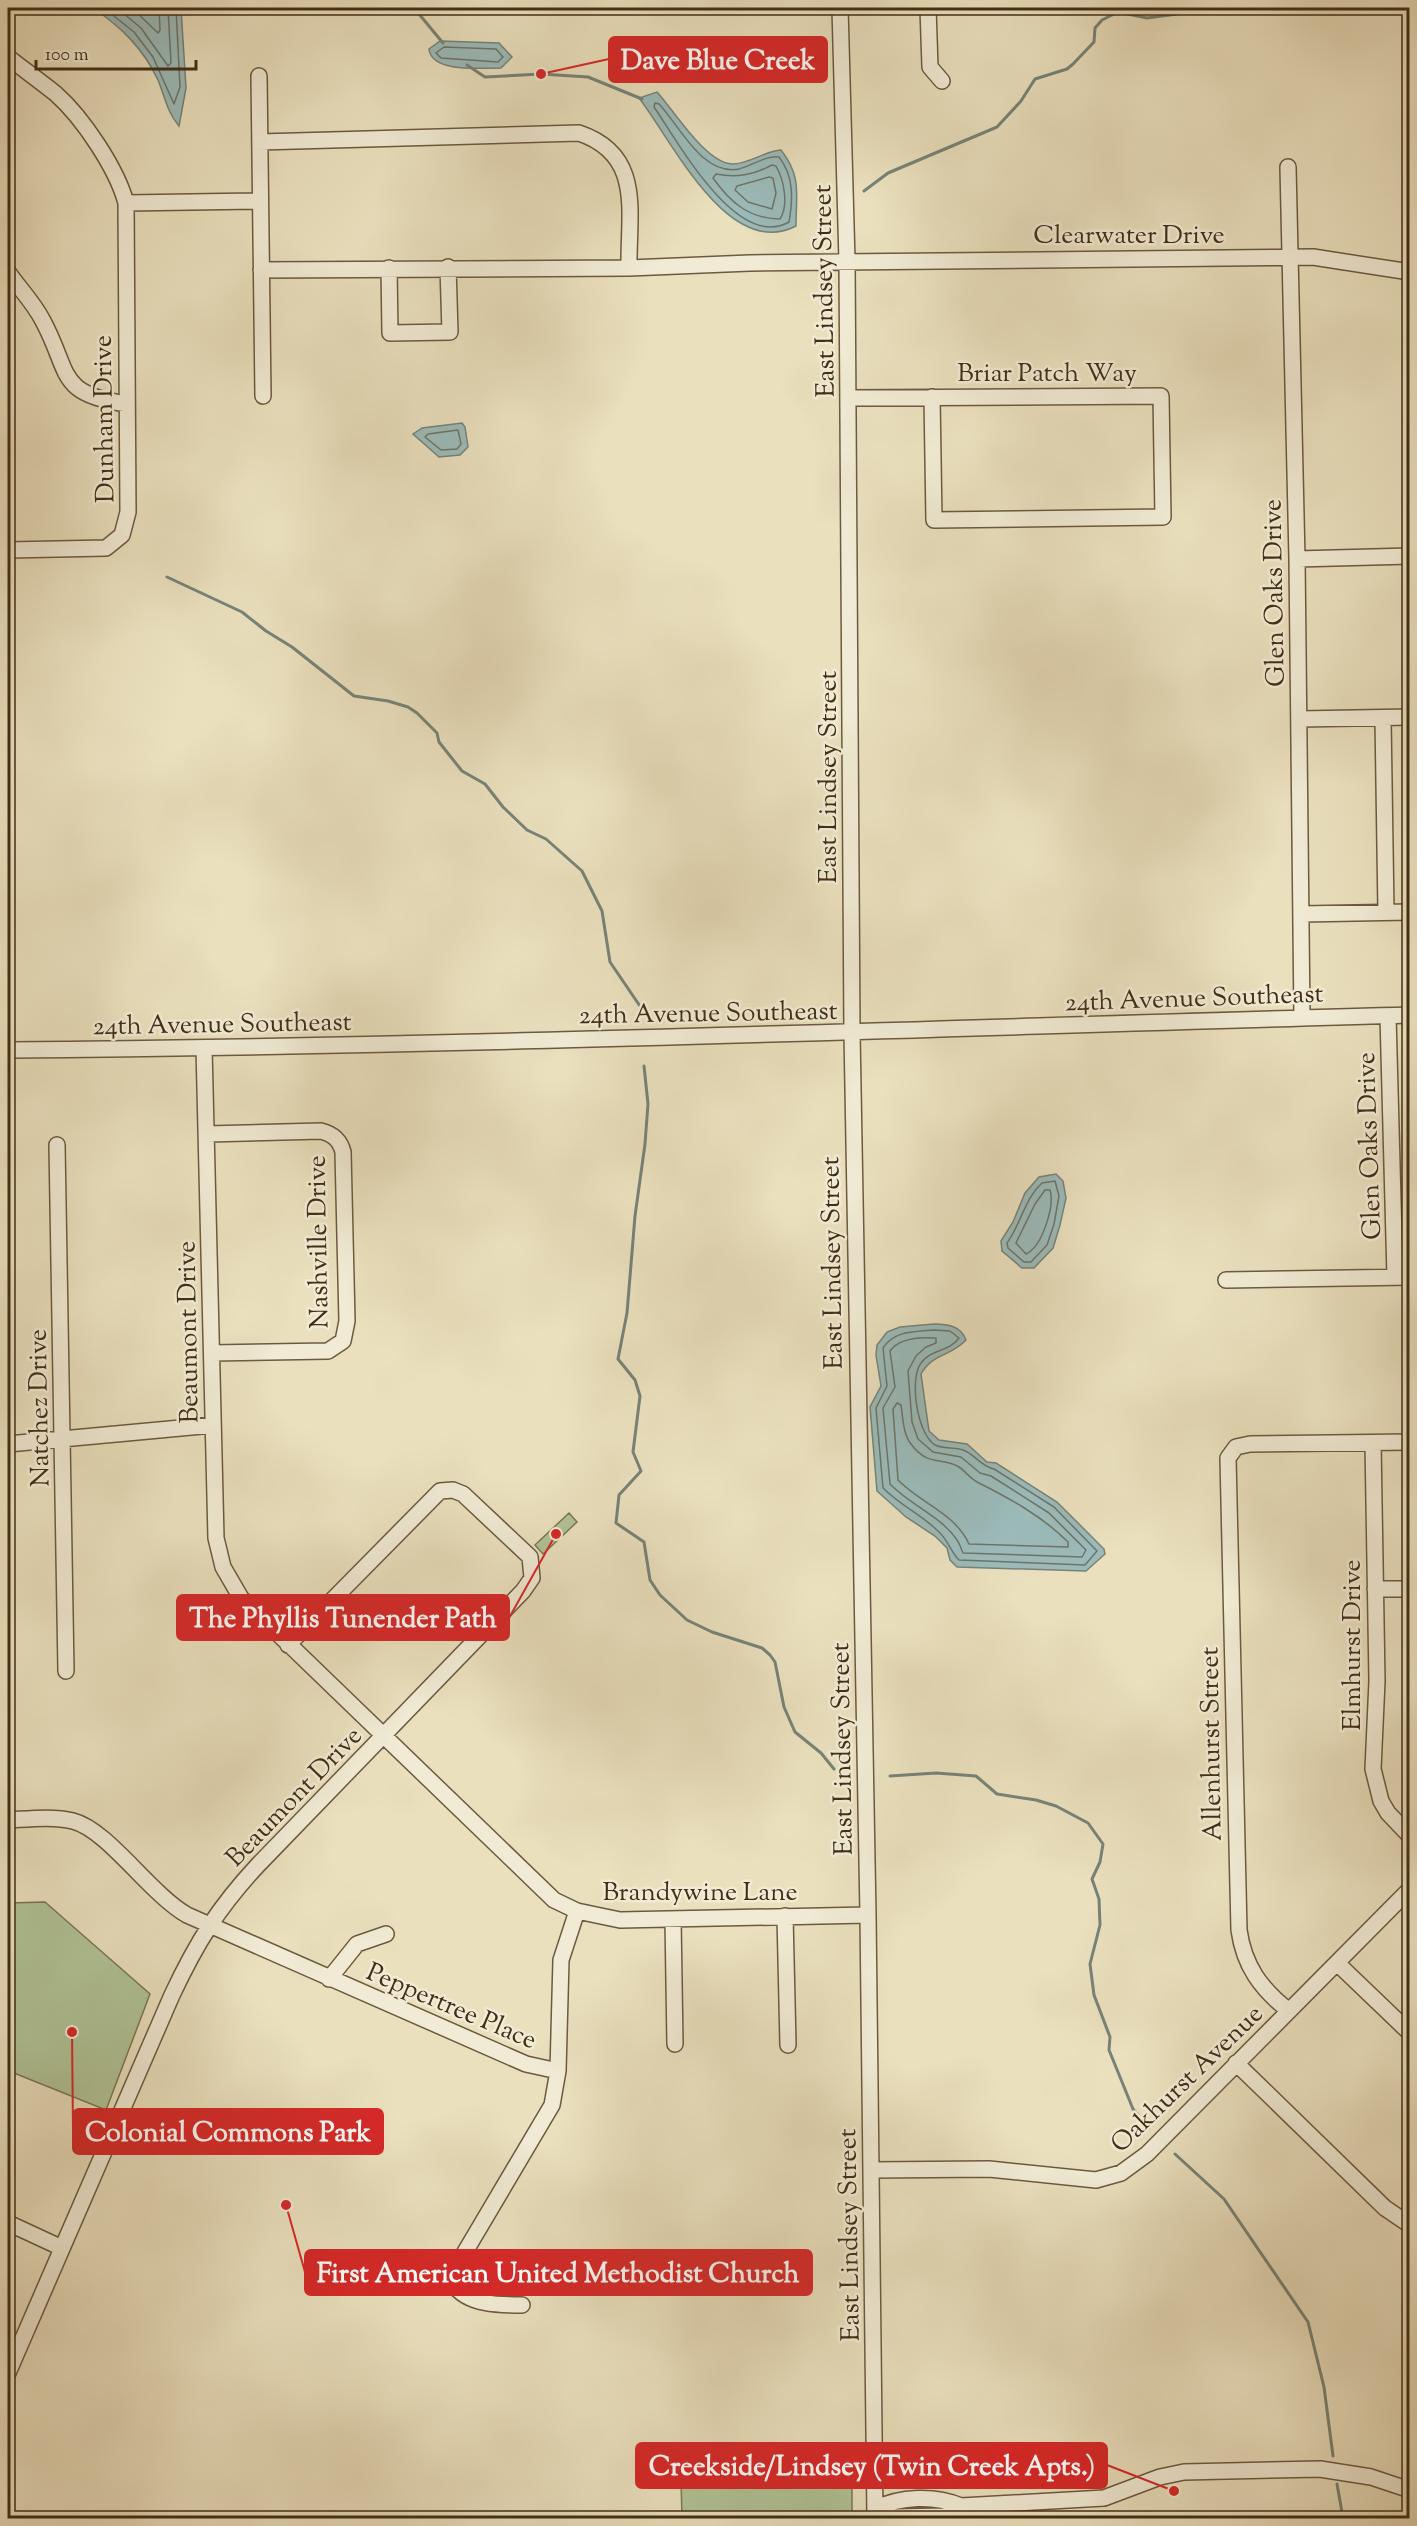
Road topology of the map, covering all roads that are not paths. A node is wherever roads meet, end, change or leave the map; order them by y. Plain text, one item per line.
1 (840, 8) edge
2 (928, 8) edge
3 (8, 57) edge
4 (259, 76) dead end
5 (942, 81) dead end
6 (260, 142) junction
7 (1288, 167) dead end
8 (260, 201) junction
9 (126, 203) junction
10 (1291, 257) junction
11 (847, 261) junction
12 (448, 267) junction
13 (388, 268) junction
14 (629, 268) junction
15 (261, 270) junction
16 (8, 272) edge
17 (1410, 272) edge
18 (263, 396) dead end
19 (932, 397) junction
20 (848, 398) junction
21 (127, 404) junction
22 (8, 550) edge
23 (1410, 556) edge
24 (1297, 559) junction
25 (1410, 717) edge
26 (1383, 718) junction
27 (1299, 719) junction
28 (1386, 912) junction
29 (1410, 912) edge
30 (1301, 914) junction
31 (1410, 1015) edge
32 (1388, 1016) junction
33 (1302, 1018) junction
34 (852, 1033) junction
35 (204, 1048) junction
36 (8, 1050) edge
37 (207, 1134) junction
38 (57, 1144) dead end
39 (1394, 1244) junction
40 (1410, 1254) edge
41 (1402, 1276) edge
42 (1226, 1280) dead end
43 (212, 1353) junction
44 (213, 1425) junction
45 (62, 1438) junction
46 (1410, 1442) edge
47 (1372, 1443) junction
48 (8, 1444) edge
49 (1375, 1589) junction
50 (1410, 1589) edge
51 (288, 1645) junction
52 (66, 1671) dead end
53 (383, 1738) junction
54 (8, 1820) edge
55 (1410, 1836) edge
56 (1410, 1889) edge
57 (577, 1911) junction
58 (868, 1915) junction
59 (785, 1916) junction
60 (673, 1919) junction
61 (208, 1925) junction
62 (386, 1934) dead end
63 (1337, 1963) junction
64 (329, 1979) junction
65 (1289, 2011) junction
66 (1410, 2033) edge
67 (675, 2044) dead end
68 (788, 2045) dead end
69 (1236, 2063) junction
70 (558, 2071) junction
71 (872, 2170) junction
72 (8, 2223) edge
73 (1410, 2226) edge
74 (62, 2248) junction
75 (522, 2305) dead end
76 (8, 2373) edge
77 (1409, 2488) edge
78 (875, 2514) edge

1 - 11 street, East Lindsey Street
2 - 5 street
3 - 9 street
4 - 6 street
6 - 8 street
6 - 14 street
7 - 10 street, Glen Oaks Drive
8 - 9 street
8 - 15 street
9 - 21 street, Dunham Drive
10 - 11 street, Clearwater Drive
10 - 17 street, Clearwater Drive
10 - 24 street, Glen Oaks Drive
11 - 14 street, Clearwater Drive
11 - 20 street, East Lindsey Street
12 - 13 street, Clearwater Drive
12 - 13 street
12 - 14 street, Clearwater Drive
13 - 15 street, Clearwater Drive
15 - 18 street
16 - 21 street
19 - 19 street, Briar Patch Way
19 - 20 street, Briar Patch Way
20 - 34 street, East Lindsey Street
21 - 22 street, Dunham Drive
23 - 24 street
24 - 27 street, Glen Oaks Drive
25 - 26 street
26 - 27 street
26 - 28 street
27 - 30 street, Glen Oaks Drive
28 - 29 street
28 - 30 street
30 - 33 street, Glen Oaks Drive
31 - 32 street, 24th Avenue Southeast
32 - 33 street, 24th Avenue Southeast
32 - 39 street, Glen Oaks Drive
33 - 34 street, 24th Avenue Southeast
34 - 35 street, 24th Avenue Southeast
34 - 58 street, East Lindsey Street
35 - 36 street, 24th Avenue Southeast
35 - 37 street, Beaumont Drive
37 - 43 street, Beaumont Drive
37 - 43 street, Nashville Drive
38 - 45 street, Natchez Drive
39 - 40 street
39 - 41 street, Glen Oaks Drive
41 - 42 street
43 - 44 street, Beaumont Drive
44 - 45 street
44 - 51 street, Beaumont Drive
45 - 48 street
45 - 52 street, Natchez Drive
46 - 47 street
47 - 49 street, Elmhurst Drive
47 - 65 street, Allenhurst Street
49 - 50 street
49 - 55 street, Elmhurst Drive
51 - 53 street, Beaumont Drive
51 - 53 street
53 - 57 street, Brandywine Lane
53 - 61 street, Beaumont Drive
54 - 61 street, Peppertree Place
56 - 63 street, Oakhurst Avenue
57 - 60 street, Brandywine Lane
57 - 70 street
58 - 59 street, Brandywine Lane
58 - 71 street, East Lindsey Street
59 - 60 street, Brandywine Lane
59 - 68 street
60 - 67 street
61 - 64 street, Peppertree Place
61 - 74 street, Beaumont Drive
62 - 64 street
63 - 65 street, Oakhurst Avenue
63 - 66 street
64 - 70 street, Peppertree Place
65 - 69 street, Oakhurst Avenue
69 - 71 street, Oakhurst Avenue
69 - 73 street
70 - 75 street
71 - 78 street, East Lindsey Street
72 - 74 street
74 - 76 street, Beaumont Drive
77 - 78 street

